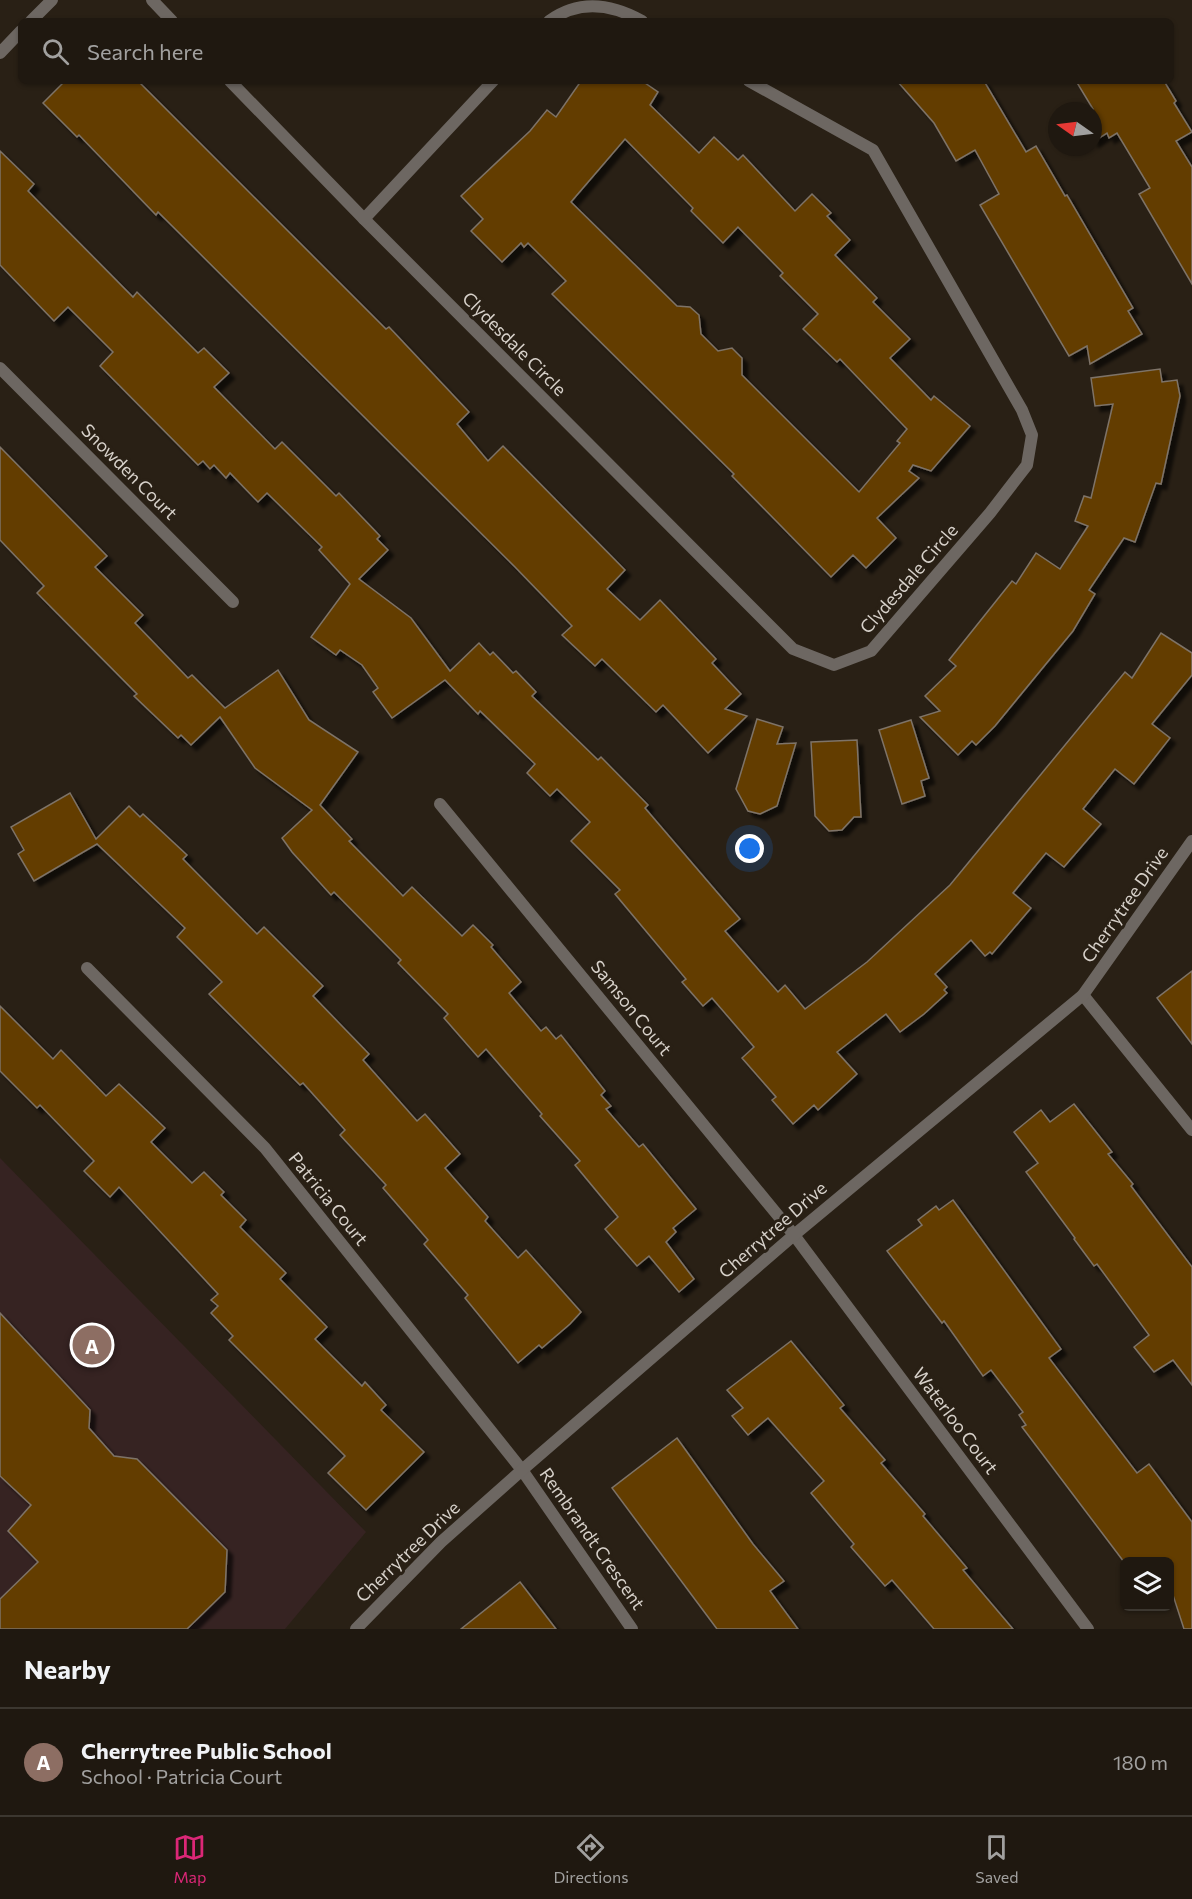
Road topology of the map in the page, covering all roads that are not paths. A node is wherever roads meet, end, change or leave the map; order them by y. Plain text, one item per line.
1 (52, 0) edge
2 (152, 0) edge
3 (34, 18) edge
4 (169, 18) edge
5 (552, 18) edge
6 (637, 18) edge
7 (18, 34) edge
8 (0, 52) edge
9 (233, 84) edge
10 (490, 84) edge
11 (754, 84) edge
12 (364, 219) junction
13 (0, 369) edge
14 (233, 602) dead end
15 (440, 804) dead end
16 (1192, 841) edge
17 (87, 968) dead end
18 (1083, 995) junction
19 (1192, 1130) edge
20 (794, 1235) junction
21 (522, 1470) junction
22 (356, 1629) edge
23 (632, 1629) edge
24 (1088, 1629) edge

1 - 3 street
2 - 4 street
5 - 6 street
7 - 8 street
9 - 12 street, Clydesdale Circle
10 - 12 street
11 - 12 street, Clydesdale Circle
13 - 14 street, Snowden Court
15 - 20 street, Samson Court
16 - 18 street, Cherrytree Drive
17 - 21 street, Patricia Court
18 - 19 street
18 - 20 street, Cherrytree Drive
20 - 21 street, Cherrytree Drive
20 - 24 street, Waterloo Court
21 - 22 street, Cherrytree Drive
21 - 23 street, Rembrandt Crescent

